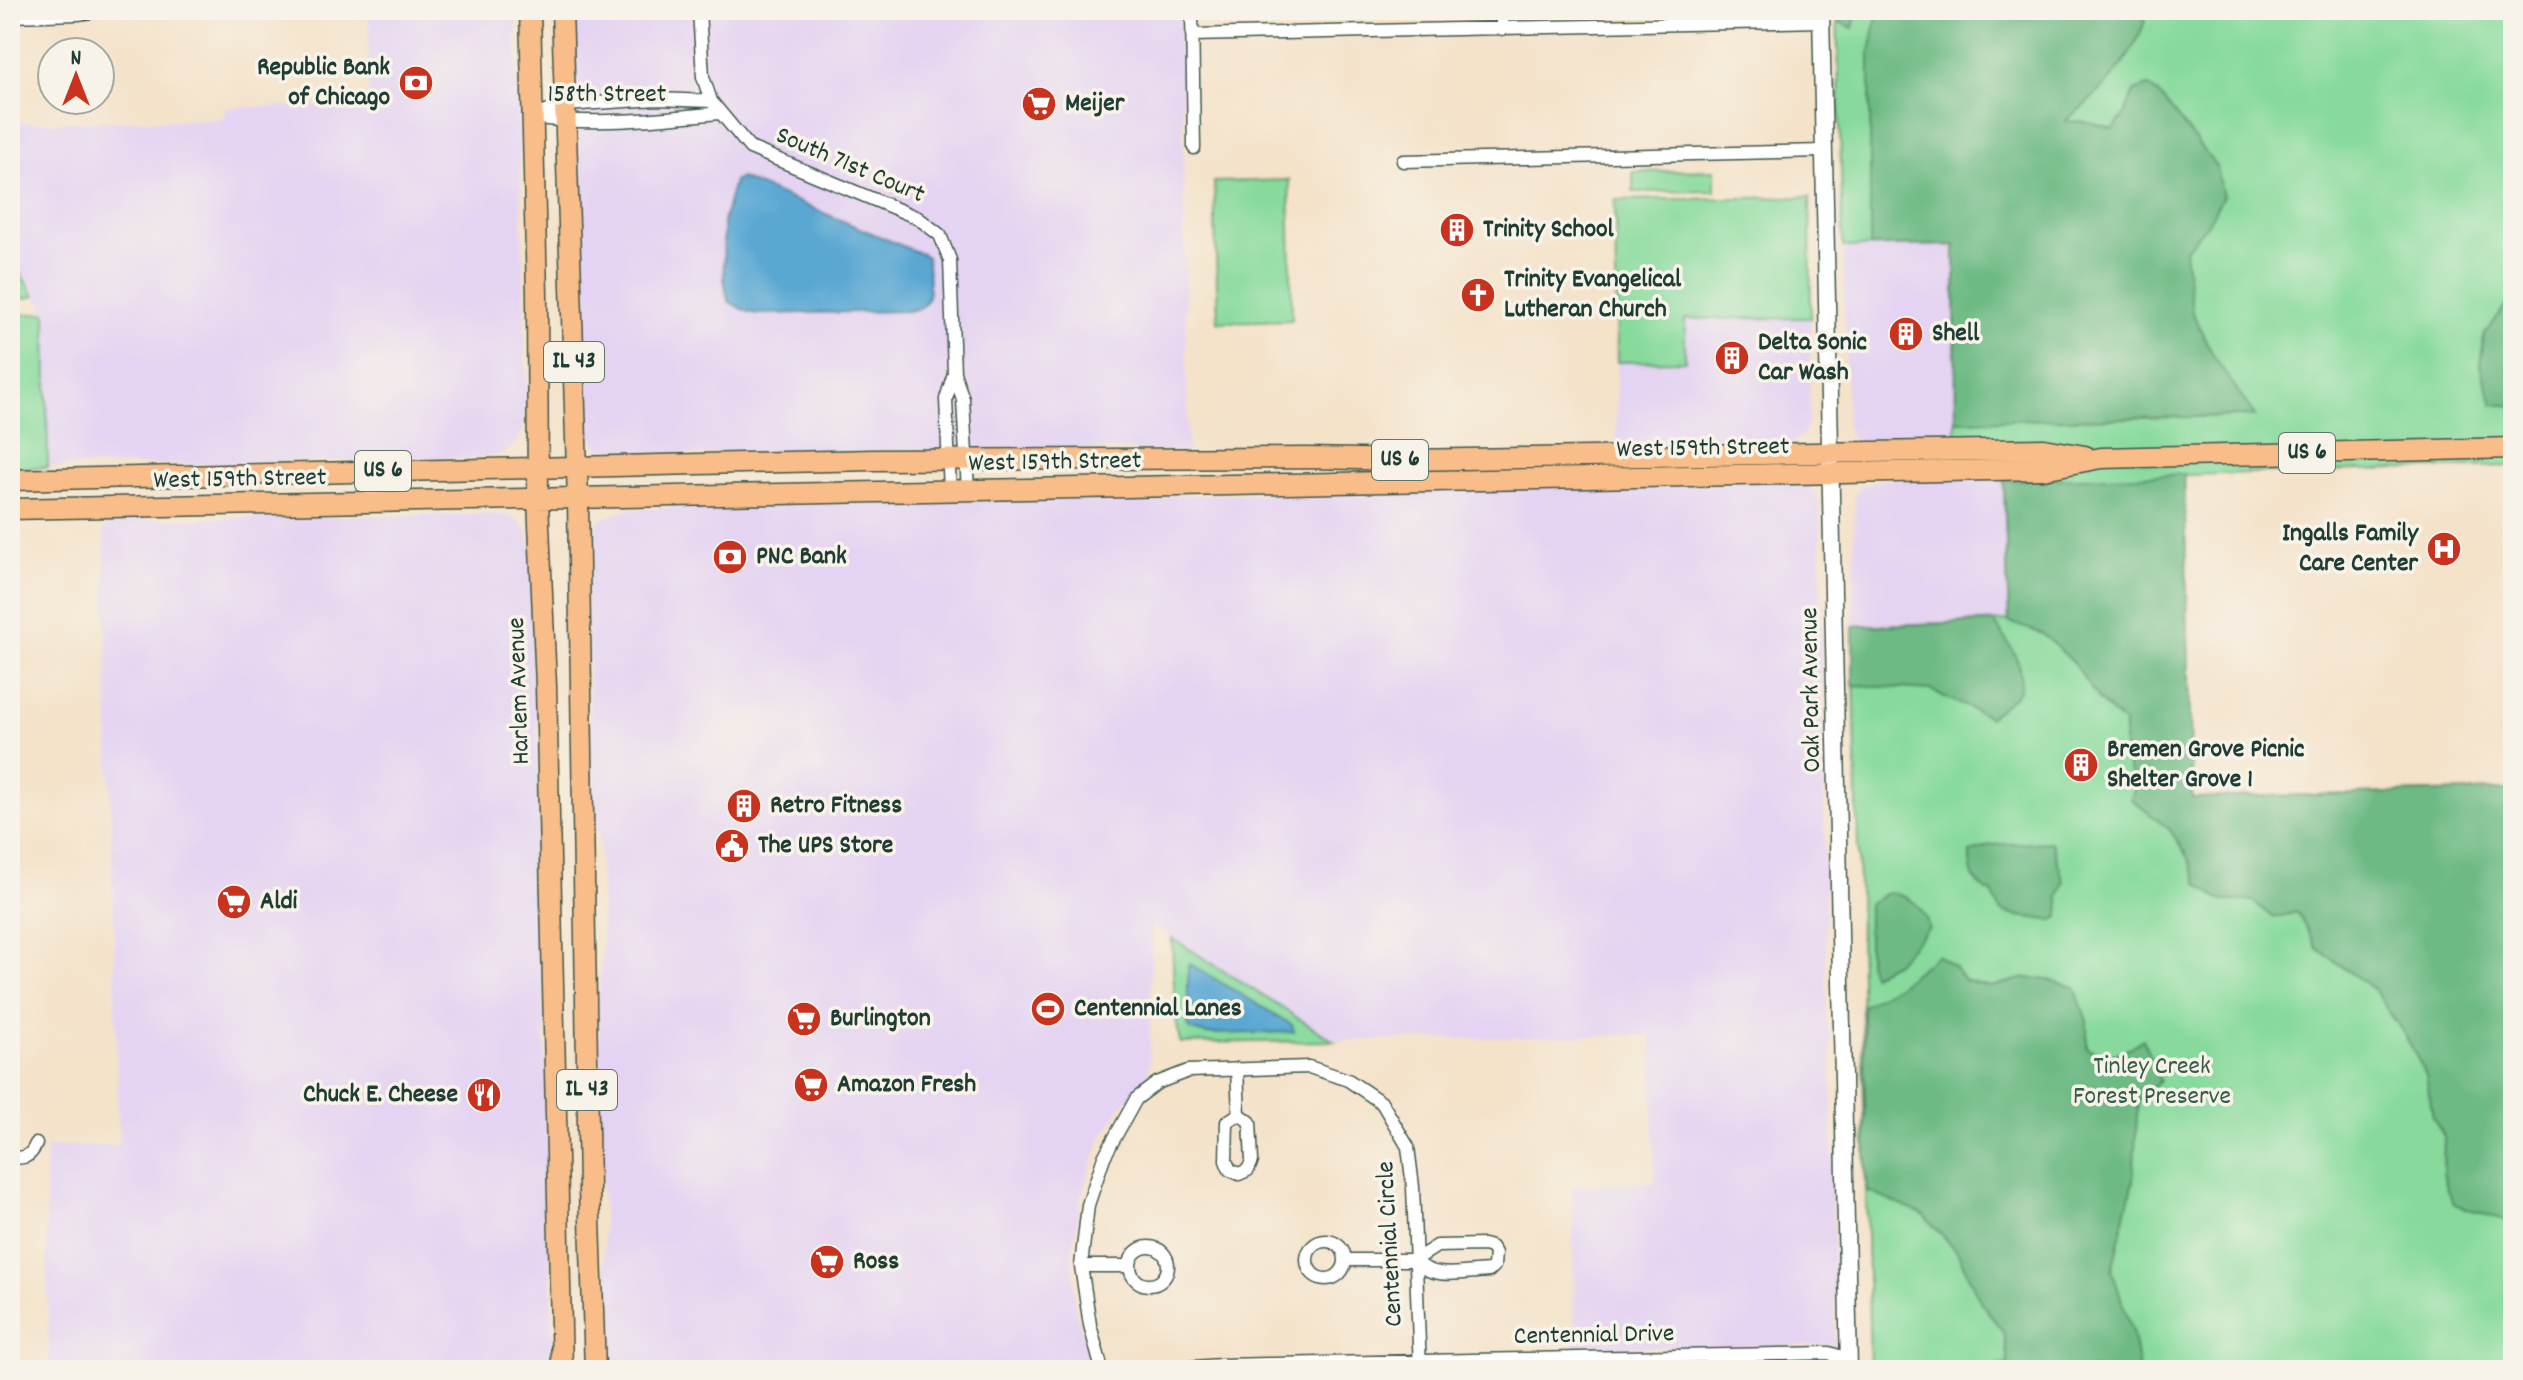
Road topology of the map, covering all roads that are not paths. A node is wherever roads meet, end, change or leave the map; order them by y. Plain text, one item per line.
1 (105, 10) edge
2 (530, 10) edge
3 (562, 10) edge
4 (699, 10) edge
5 (1192, 10) edge
6 (1502, 10) edge
7 (10, 16) edge
8 (1821, 16) edge
9 (1502, 29) junction
10 (1192, 35) junction
11 (711, 101) junction
12 (720, 113) junction
13 (565, 114) junction
14 (532, 117) junction
15 (1194, 148) dead end
16 (1824, 151) junction
17 (1403, 161) dead end
18 (2513, 448) edge
19 (958, 460) junction
20 (1832, 462) junction
21 (538, 468) junction
22 (577, 468) junction
23 (10, 480) edge
24 (959, 491) junction
25 (538, 501) junction
26 (578, 501) junction
27 (10, 509) edge
28 (1237, 1069) junction
29 (1239, 1114) dead end
30 (36, 1144) dead end
31 (10, 1158) edge
32 (1346, 1260) dead end
33 (1415, 1260) junction
34 (1081, 1266) junction
35 (1129, 1266) dead end
36 (1849, 1364) edge
37 (1419, 1366) edge
38 (1221, 1368) edge
39 (562, 1370) edge
40 (595, 1370) edge
41 (1102, 1370) edge
42 (1153, 1370) edge
43 (1712, 1370) edge

1 - 7 street
2 - 14 main road, Harlem Avenue / IL 43
3 - 13 main road, IL 43
4 - 11 street, South 71st Court
5 - 10 street
6 - 9 street
8 - 9 street
8 - 16 street, Oak Park Avenue
9 - 10 street
10 - 15 street
11 - 12 street, South 71st Court
11 - 13 street, 158th Street
12 - 13 street, 158th Street
12 - 19 street, South 71st Court
13 - 14 street, 158th Street
13 - 22 main road, IL 43
14 - 21 main road, Harlem Avenue / IL 43
16 - 17 street
16 - 20 street, Oak Park Avenue
18 - 20 main road, West 159th Street / US 6
19 - 20 main road, West 159th Street / US 6
19 - 22 main road, West 159th Street / US 6
19 - 24 street, South 71st Court
20 - 24 main road, West 159th Street / US 6
20 - 36 street, Oak Park Avenue
21 - 22 main road, West 159th Street / US 6
21 - 23 main road, West 159th Street / US 6
21 - 25 main road, Harlem Avenue / IL 43
22 - 26 main road, IL 43
24 - 26 main road, West 159th Street / US 6
25 - 26 main road, West 159th Street / US 6
25 - 27 main road, West 159th Street / US 6
25 - 39 main road, Harlem Avenue / IL 43
26 - 40 main road, IL 43
28 - 29 street
28 - 33 street, Centennial Circle
28 - 34 street, Centennial Circle
30 - 31 street
32 - 33 street
33 - 33 street
33 - 37 street, Centennial Circle
34 - 35 street
34 - 41 street, Centennial Circle
36 - 37 street, Centennial Drive
36 - 43 street
37 - 38 street, Centennial Drive
38 - 42 street, Centennial Drive

